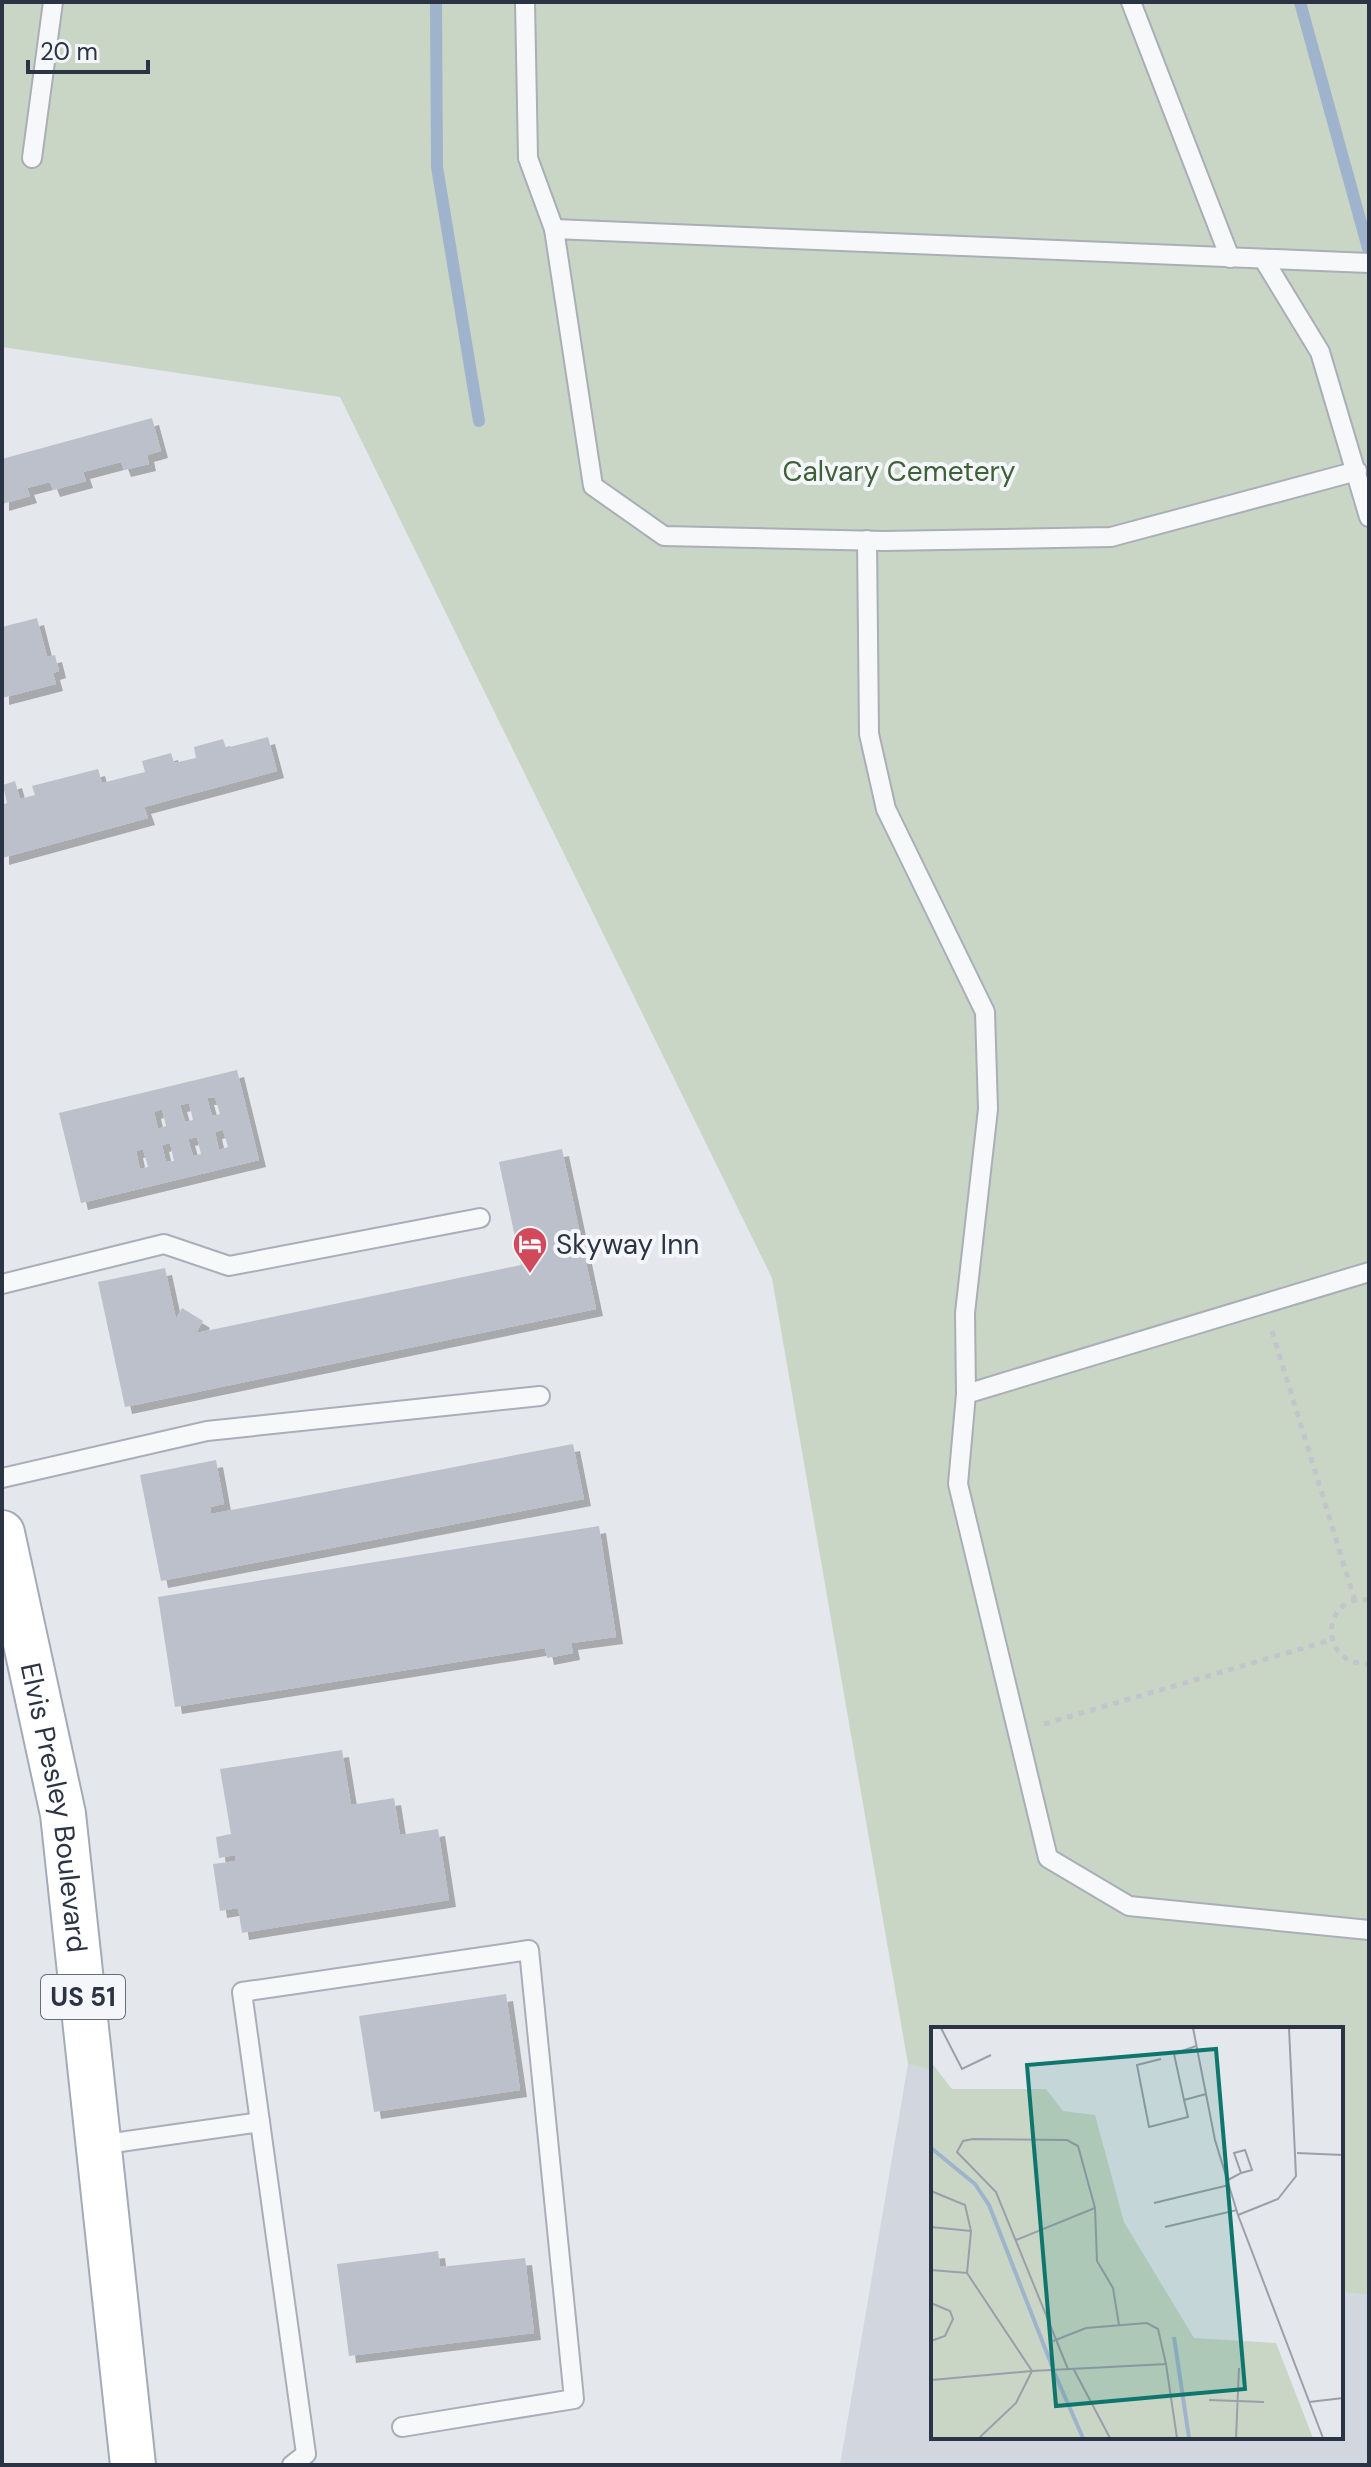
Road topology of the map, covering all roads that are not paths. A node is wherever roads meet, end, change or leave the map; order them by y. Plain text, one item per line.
1 (53, 2) edge
2 (525, 2) edge
3 (1131, 2) edge
4 (32, 158) dead end
5 (554, 229) junction
6 (1230, 258) junction
7 (1264, 260) junction
8 (1369, 263) edge
9 (1357, 471) junction
10 (1369, 517) edge
11 (867, 540) junction
12 (480, 1218) dead end
13 (1369, 1272) edge
14 (2, 1284) edge
15 (966, 1394) junction
16 (540, 1396) dead end
17 (2, 1478) edge
18 (2, 1533) edge
19 (1369, 1930) edge
20 (260, 2122) junction
21 (99, 2145) junction
22 (402, 2427) dead end
23 (133, 2465) edge
24 (292, 2465) edge

1 - 4 lane
2 - 5 lane
3 - 6 lane
5 - 6 lane
5 - 11 lane
6 - 7 lane
7 - 8 lane
7 - 9 lane
9 - 10 lane
9 - 11 lane
11 - 15 lane
12 - 14 lane
13 - 15 lane
15 - 19 lane
16 - 17 lane
18 - 21 main road, Elvis Presley Boulevard / US 51
20 - 21 lane
20 - 22 lane
20 - 24 lane
21 - 23 main road, Elvis Presley Boulevard / US 51

